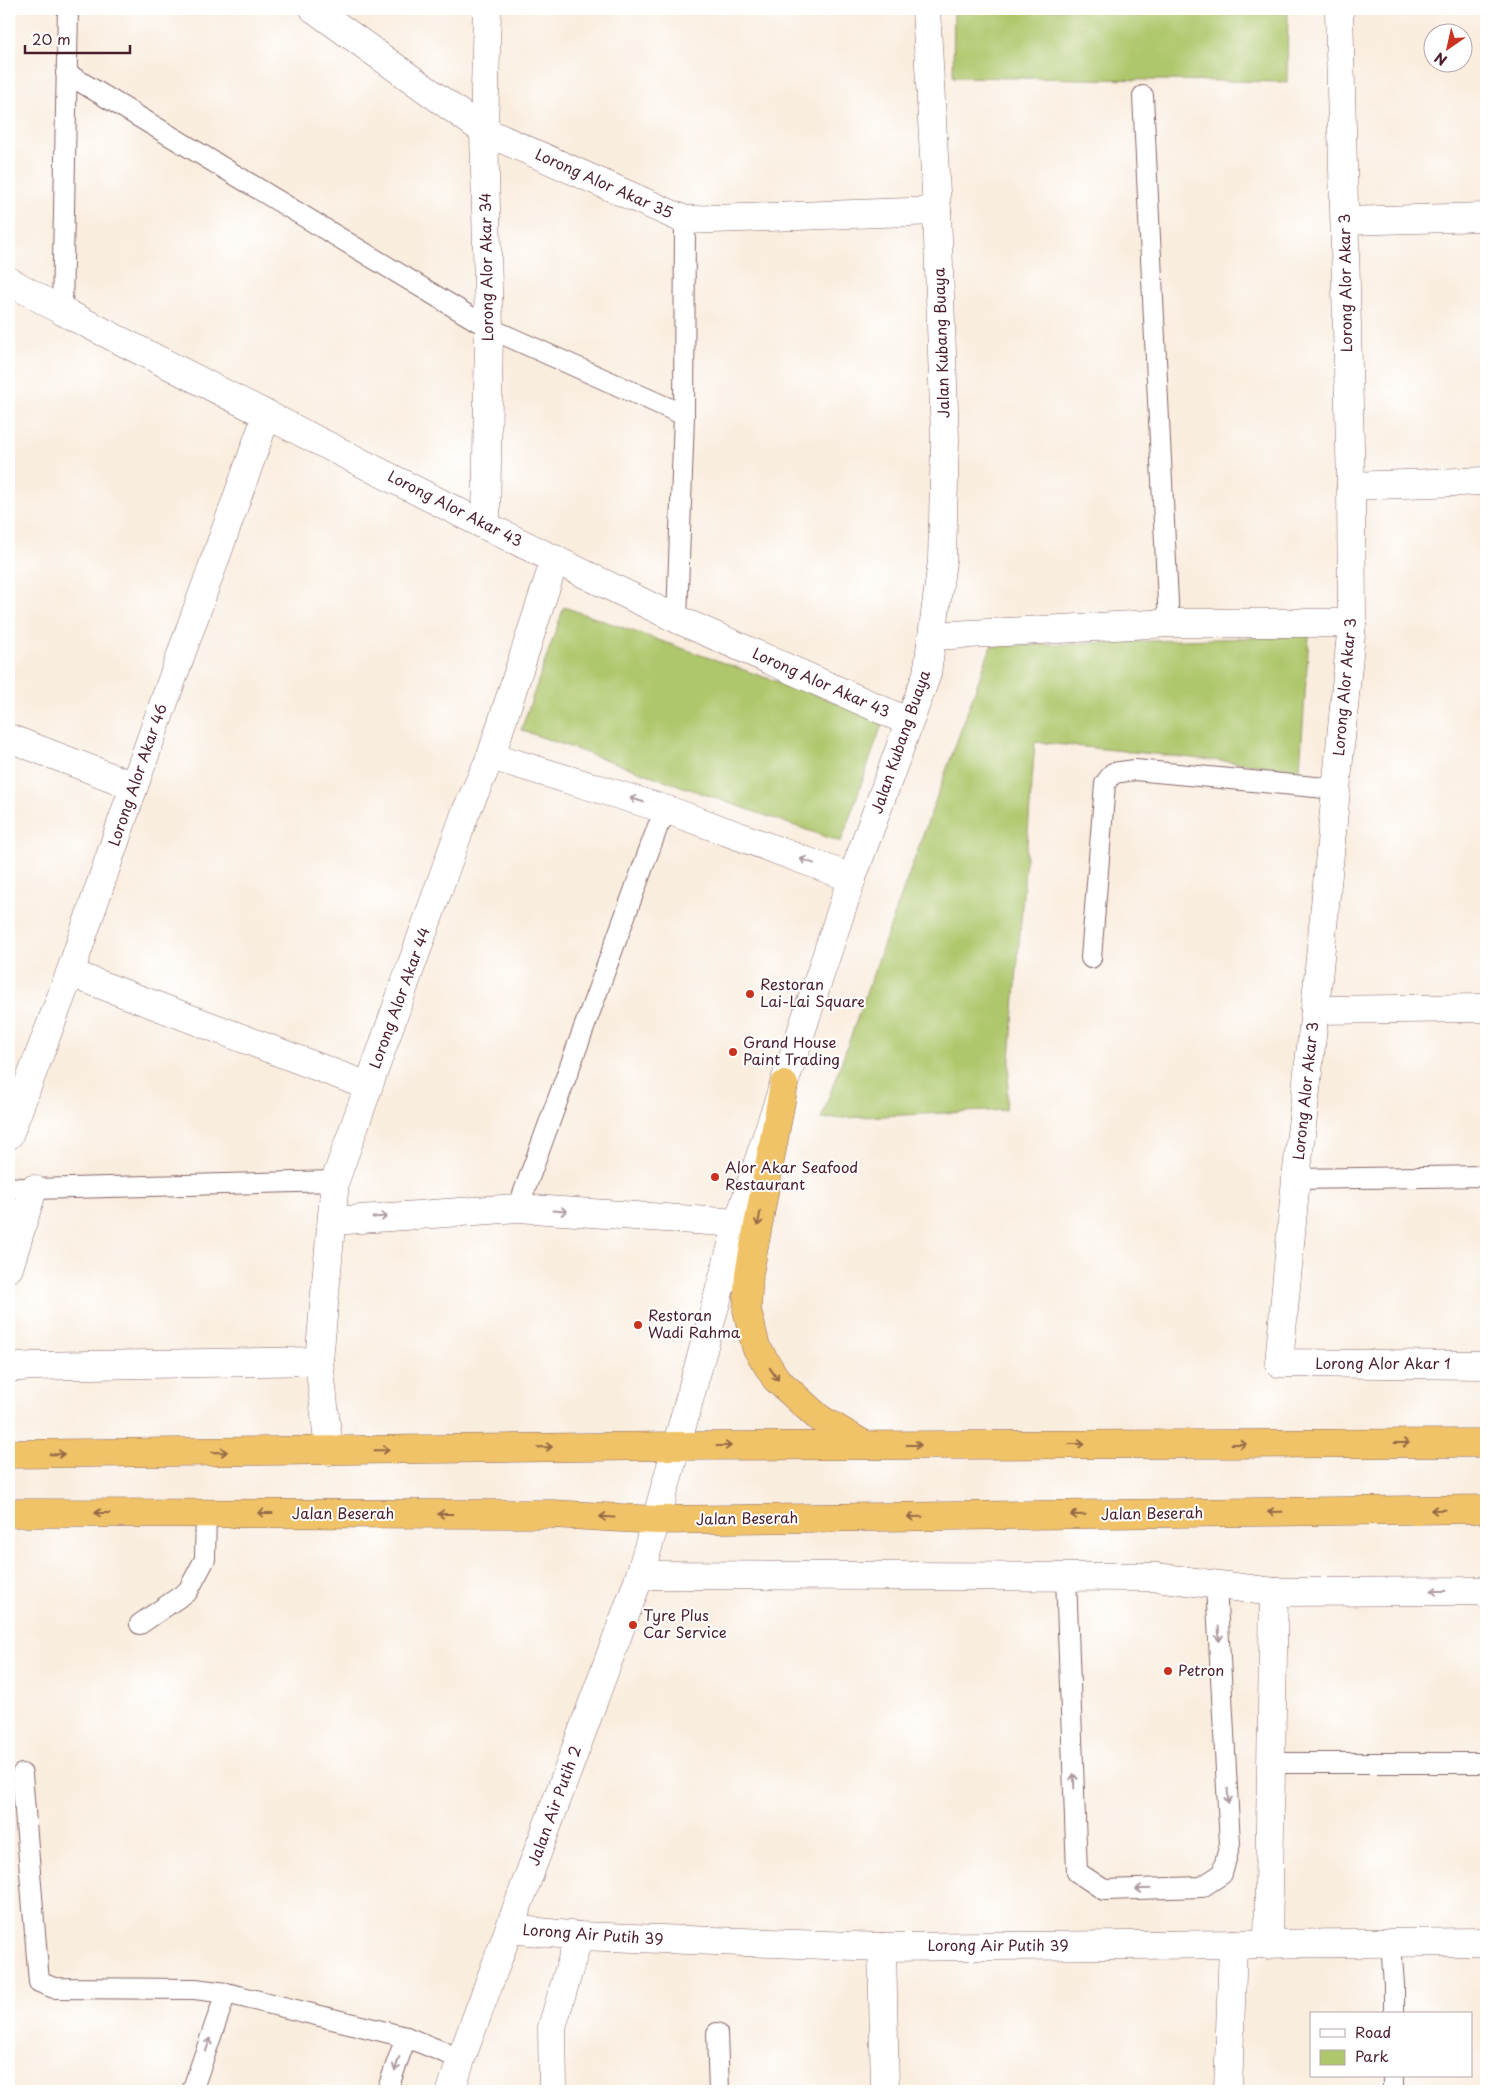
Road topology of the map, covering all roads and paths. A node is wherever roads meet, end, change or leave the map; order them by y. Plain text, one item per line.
1 (68, 9) edge
2 (314, 9) edge
3 (487, 9) edge
4 (926, 9) edge
5 (1339, 9) edge
6 (66, 73) junction
7 (1143, 96) dead end
8 (484, 131) junction
9 (937, 211) junction
10 (1486, 217) edge
11 (685, 220) junction
12 (1345, 221) junction
13 (9, 282) edge
14 (62, 311) junction
15 (489, 328) junction
16 (267, 414) junction
17 (684, 415) junction
18 (1486, 481) edge
19 (1351, 486) junction
20 (486, 526) junction
21 (555, 559) junction
22 (677, 619) junction
23 (1169, 623) junction
24 (1352, 623) junction
25 (933, 636) junction
26 (909, 722) junction
27 (9, 738) edge
28 (492, 756) junction
29 (134, 786) junction
30 (1336, 789) junction
31 (668, 810) junction
32 (852, 878) junction
33 (1091, 958) dead end
34 (70, 973) junction
35 (1486, 1008) edge
36 (1315, 1010) junction
37 (784, 1085) junction
38 (368, 1086) junction
39 (9, 1135) edge
40 (1486, 1176) edge
41 (1296, 1178) junction
42 (335, 1181) junction
43 (21, 1188) edge
44 (518, 1208) junction
45 (332, 1221) junction
46 (738, 1223) junction
47 (9, 1268) edge
48 (319, 1361) junction
49 (1279, 1363) joint
50 (1486, 1365) edge
51 (9, 1368) edge
52 (1486, 1443) edge
53 (865, 1445) junction
54 (675, 1446) junction
55 (329, 1451) junction
56 (9, 1454) edge
57 (1486, 1509) edge
58 (9, 1513) edge
59 (206, 1513) junction
60 (656, 1520) junction
61 (640, 1575) junction
62 (1066, 1577) junction
63 (1216, 1585) junction
64 (1486, 1591) edge
65 (1274, 1592) junction
66 (140, 1624) dead end
67 (1270, 1763) junction
68 (1486, 1763) edge
69 (22, 1774) dead end
70 (510, 1929) junction
71 (579, 1936) junction
72 (1486, 1942) edge
73 (1391, 1943) junction
74 (1233, 1944) junction
75 (1268, 1944) junction
76 (882, 1947) junction
77 (226, 1993) junction
78 (1394, 2012) edge
79 (717, 2033) dead end
80 (406, 2037) junction
81 (461, 2059) junction
82 (1393, 2078) edge
83 (192, 2091) edge
84 (387, 2091) edge
85 (451, 2091) edge
86 (553, 2091) edge
87 (719, 2091) edge
88 (885, 2091) edge
89 (1228, 2091) edge
90 (1393, 2091) edge

1 - 6 lane
2 - 8 street, Lorong Alor Akar 35
3 - 8 street, Lorong Alor Akar 34
4 - 9 street, Jalan Kubang Buaya
5 - 12 street, Lorong Alor Akar 3
6 - 14 lane
6 - 15 lane
7 - 23 lane
8 - 11 street, Lorong Alor Akar 35
8 - 15 street, Lorong Alor Akar 34
9 - 11 street, Lorong Alor Akar 35
9 - 25 street, Jalan Kubang Buaya
10 - 12 street
11 - 17 lane
12 - 19 street, Lorong Alor Akar 3
13 - 14 street, Lorong Alor Akar 43
14 - 16 street, Lorong Alor Akar 43
15 - 17 lane
15 - 20 street, Lorong Alor Akar 34
16 - 20 street, Lorong Alor Akar 43
16 - 29 street, Lorong Alor Akar 46
17 - 22 lane
18 - 19 street
19 - 24 street, Lorong Alor Akar 3
20 - 21 street, Lorong Alor Akar 43
21 - 22 street, Lorong Alor Akar 43
21 - 28 street, Lorong Alor Akar 44
22 - 26 street, Lorong Alor Akar 43
23 - 24 street
23 - 25 street
24 - 30 street, Lorong Alor Akar 3
25 - 26 street, Jalan Kubang Buaya
26 - 32 street, Jalan Kubang Buaya
27 - 29 street
31 -> 28 street
28 - 38 street, Lorong Alor Akar 44
29 - 34 street, Lorong Alor Akar 46
30 - 33 lane
30 - 36 street, Lorong Alor Akar 3
32 -> 31 street
31 - 44 lane
32 - 37 street, Jalan Kubang Buaya
34 - 38 street
34 - 39 street, Lorong Alor Akar 46
35 - 36 street
36 - 41 street, Lorong Alor Akar 3
37 - 46 street, Jalan Kubang Buaya
37 -> 53 highway
38 - 42 street, Lorong Alor Akar 44
40 - 41 lane
41 - 49 street, Lorong Alor Akar 3
42 - 43 lane
42 - 45 street, Lorong Alor Akar 44
43 - 47 street
45 -> 44 street
44 -> 46 street
45 - 48 street, Lorong Alor Akar 44
46 - 54 street, Jalan Kubang Buaya
48 - 51 street
48 - 55 street, Lorong Alor Akar 44
49 - 50 street, Lorong Alor Akar 1
53 -> 52 highway
54 -> 53 highway
55 -> 54 highway
54 - 60 street, Jalan Kubang Buaya
56 -> 55 highway
57 -> 60 highway, Jalan Beserah
59 -> 58 highway, Jalan Beserah
60 -> 59 highway, Jalan Beserah
59 - 66 lane
60 - 61 street, Jalan Air Putih 2
61 - 62 street
61 - 70 street, Jalan Air Putih 2
62 - 63 street
63 -> 62 lane
63 - 65 street
64 -> 65 street
65 - 67 street
67 - 68 lane
67 - 75 street
69 - 77 lane
70 - 71 street, Lorong Air Putih 39
70 - 81 street, Jalan Air Putih 2
71 - 76 street, Lorong Air Putih 39
71 - 86 street
72 - 73 street, Lorong Air Putih 39
73 - 75 street, Lorong Air Putih 39
73 - 78 lane
74 - 75 street, Lorong Air Putih 39
74 - 76 street, Lorong Air Putih 39
74 - 89 street
76 - 88 street
77 - 80 lane
83 -> 77 lane
79 - 87 lane
80 - 81 lane
80 -> 84 lane
81 - 85 street, Jalan Air Putih 2
82 - 90 lane

